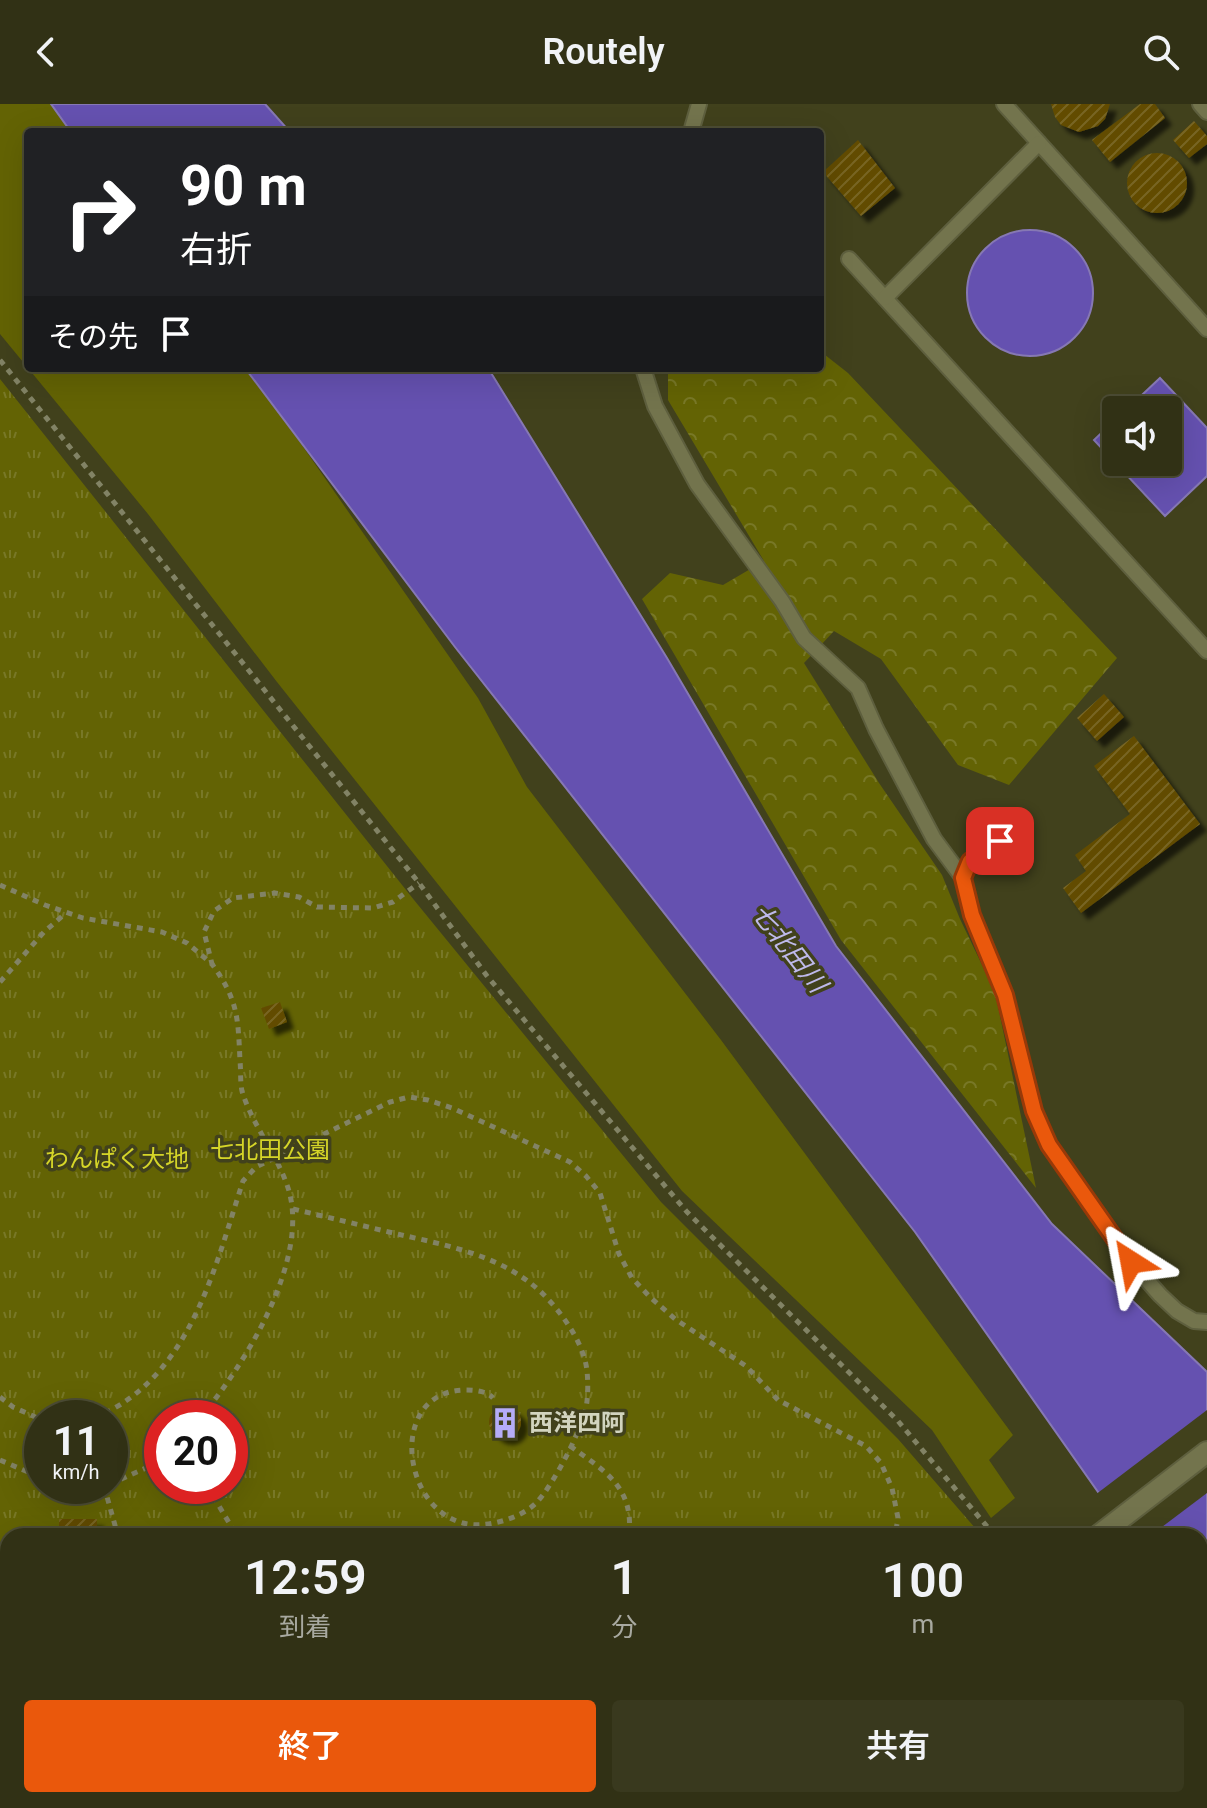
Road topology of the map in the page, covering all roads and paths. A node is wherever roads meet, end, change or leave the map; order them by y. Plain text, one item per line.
1 (699, 104) edge
2 (1004, 104) edge
3 (1200, 104) edge
4 (1207, 112) edge
5 (692, 128) edge
6 (1039, 143) junction
7 (849, 259) dead end
8 (885, 298) junction
9 (1207, 329) edge
10 (0, 360) edge
11 (644, 372) edge
12 (1207, 651) edge
13 (1000, 841) dead end
14 (963, 878) junction
15 (419, 883) junction
16 (0, 885) edge
17 (66, 913) junction
18 (212, 964) junction
19 (0, 982) edge
20 (275, 1158) junction
21 (293, 1209) junction
22 (1207, 1322) edge
23 (0, 1397) edge
24 (493, 1398) dead end
25 (128, 1400) edge
26 (215, 1400) edge
27 (24, 1410) edge
28 (570, 1446) junction
29 (1207, 1452) edge
30 (0, 1460) edge
31 (24, 1470) edge
32 (109, 1504) edge
33 (218, 1504) edge
34 (116, 1528) edge
35 (232, 1528) edge
36 (629, 1528) edge
37 (896, 1528) edge
38 (988, 1528) edge
39 (1108, 1528) edge

1 - 5 lane
2 - 6 lane
3 - 4 lane
6 - 8 lane
6 - 9 lane
7 - 8 lane
8 - 12 lane
10 - 15 path
11 - 14 lane
13 - 14 lane
14 - 22 lane
15 - 18 path
15 - 38 path
16 - 17 path
17 - 18 path
17 - 19 path
18 - 20 path
20 - 21 path
20 - 25 path
20 - 37 path
21 - 26 path
21 - 28 path
23 - 27 path
24 - 28 path
28 - 36 path
29 - 39 street
30 - 31 path
32 - 34 path
33 - 35 path

